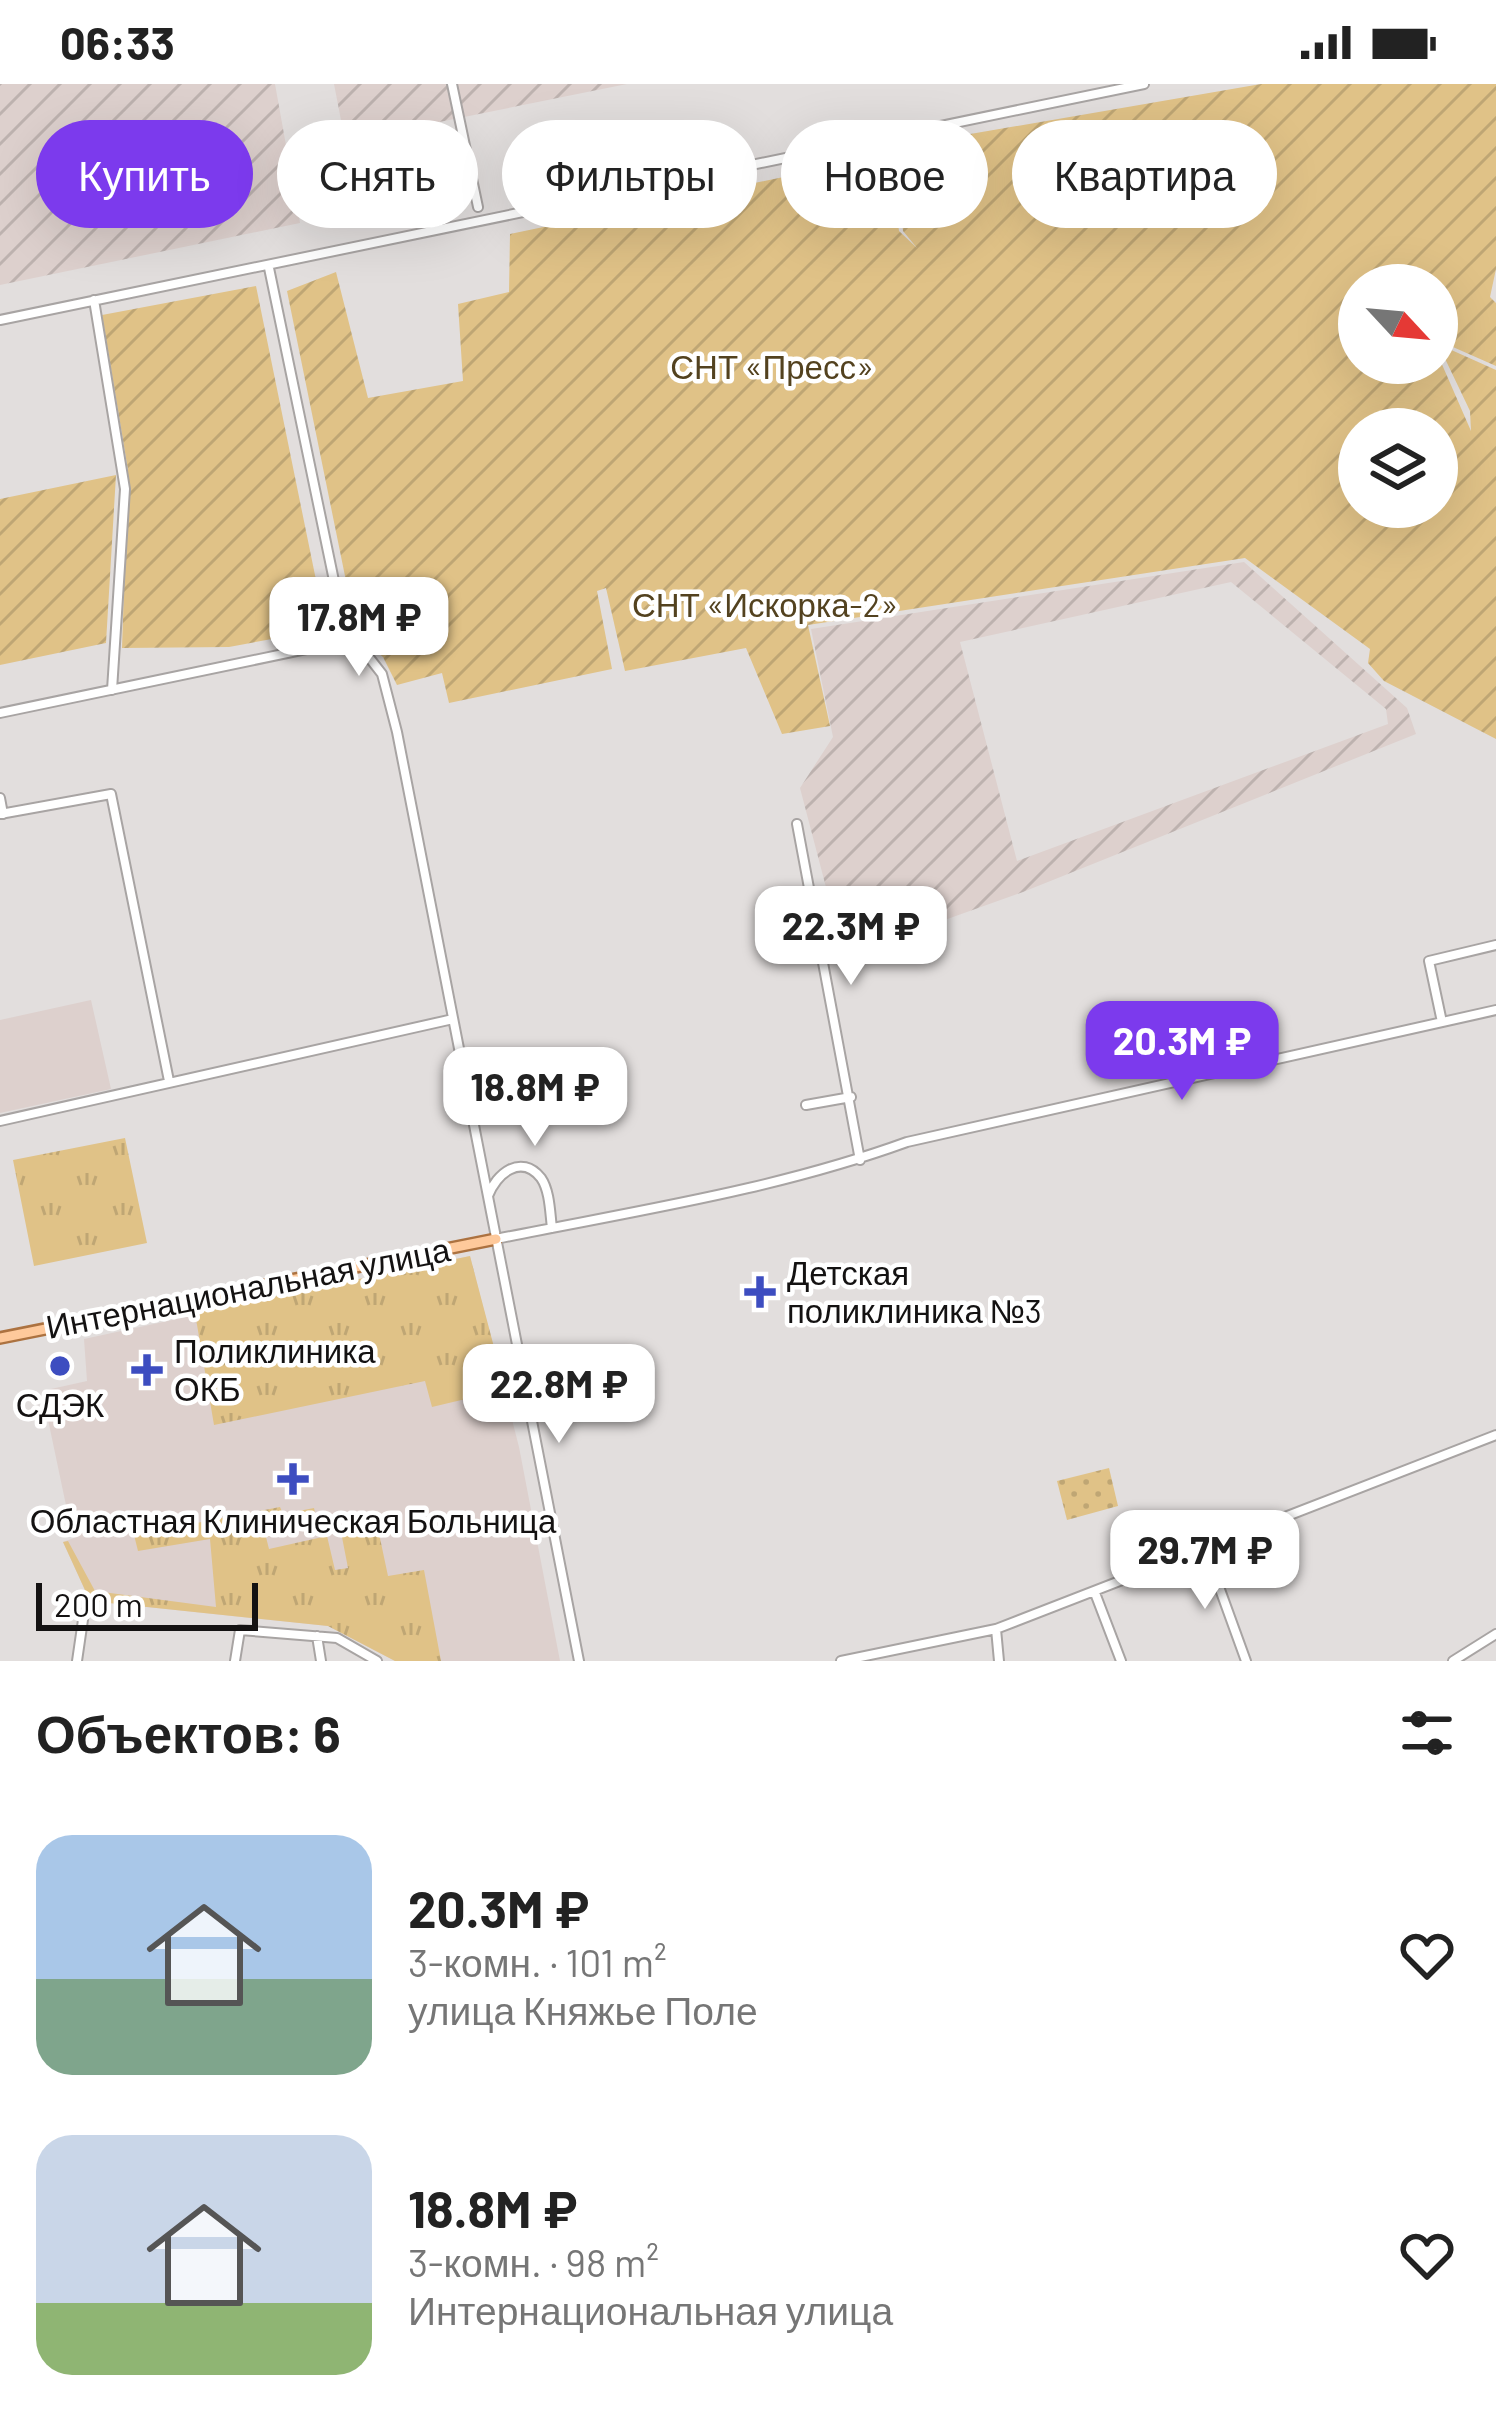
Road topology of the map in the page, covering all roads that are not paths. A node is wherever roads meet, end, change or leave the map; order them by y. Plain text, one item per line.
1 (452, 84) edge
2 (1144, 84) edge
3 (460, 120) edge
4 (269, 268) junction
5 (94, 300) junction
6 (0, 320) edge
7 (350, 640) junction
8 (112, 690) junction
9 (0, 713) edge
10 (0, 798) edge
11 (2, 814) edge
12 (797, 824) dead end
13 (1496, 945) edge
14 (1496, 1010) edge
15 (453, 1018) junction
16 (1442, 1022) junction
17 (169, 1081) junction
18 (850, 1096) junction
19 (806, 1105) dead end
20 (0, 1121) edge
21 (860, 1160) junction
22 (481, 1163) junction
23 (501, 1173) junction
24 (488, 1197) junction
25 (552, 1228) junction
26 (496, 1239) junction
27 (0, 1338) edge
28 (1496, 1435) edge
29 (1204, 1548) junction
30 (1095, 1593) junction
31 (84, 1613) dead end
32 (996, 1629) junction
33 (1496, 1634) edge
34 (316, 1636) junction
35 (77, 1661) edge
36 (235, 1661) edge
37 (322, 1661) edge
38 (377, 1661) edge
39 (579, 1661) edge
40 (841, 1661) edge
41 (999, 1661) edge
42 (1121, 1661) edge
43 (1246, 1661) edge
44 (1453, 1661) edge

1 - 3 street
2 - 4 street
4 - 5 street
4 - 7 street, Интернациональная улица
5 - 6 street
5 - 8 street
7 - 8 street
7 - 15 street, Интернациональная улица
8 - 9 street
10 - 11 street
11 - 17 street
12 - 18 street
13 - 16 street
14 - 16 street, Интернациональная улица
15 - 17 street
15 - 22 street, Интернациональная улица
16 - 21 street, Интернациональная улица
17 - 20 street
18 - 19 street
18 - 21 street
21 - 25 street, Интернациональная улица
22 - 23 street
22 - 24 street, Интернациональная улица
23 - 24 street
23 - 25 street
24 - 26 street, Интернациональная улица
25 - 26 street, Интернациональная улица
26 - 27 main road, Интернациональная улица
26 - 39 street
28 - 29 street
29 - 30 street
29 - 43 street
30 - 32 street
30 - 42 street
31 - 35 street
32 - 40 street
32 - 41 street
33 - 44 street
34 - 36 street
34 - 37 street
34 - 38 street

